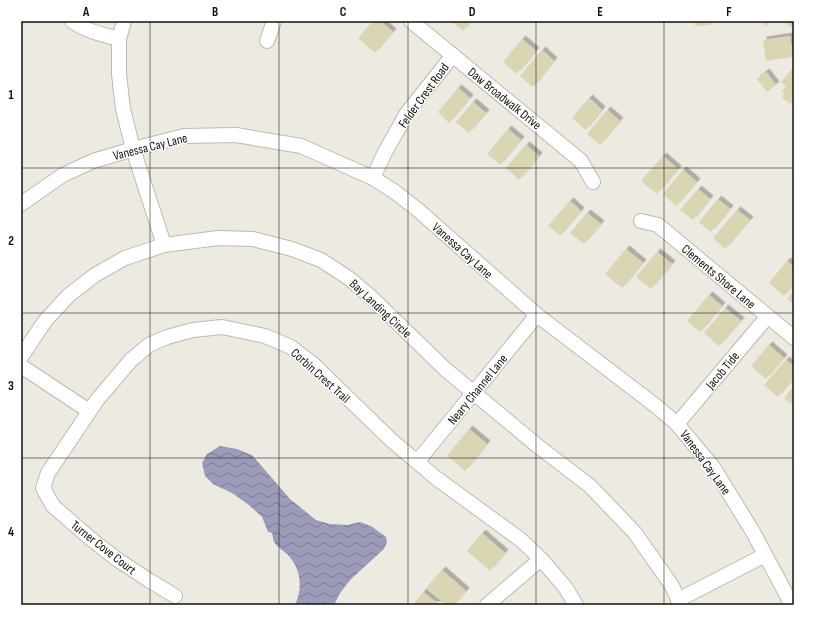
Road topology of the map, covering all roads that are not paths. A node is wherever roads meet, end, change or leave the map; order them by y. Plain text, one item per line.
1 (72, 21) edge
2 (124, 21) edge
3 (274, 21) edge
4 (411, 21) edge
5 (120, 39) junction
6 (267, 41) dead end
7 (453, 55) junction
8 (133, 149) junction
9 (373, 178) junction
10 (593, 182) dead end
11 (21, 204) edge
12 (641, 221) dead end
13 (164, 245) junction
14 (537, 315) junction
15 (768, 316) junction
16 (794, 338) edge
17 (21, 357) edge
18 (21, 366) edge
19 (474, 392) junction
20 (89, 411) junction
21 (677, 424) junction
22 (417, 462) junction
23 (43, 488) joint
24 (765, 555) junction
25 (541, 559) junction
26 (175, 596) dead end
27 (680, 602) edge
28 (487, 605) edge
29 (576, 605) edge
30 (792, 605) edge

1 - 5 street
2 - 5 street
3 - 6 street
4 - 7 street, Daw Broadwalk Drive
5 - 8 street
7 - 9 street, Felder Crest Road
7 - 10 street, Daw Broadwalk Drive
8 - 9 street, Vanessa Cay Lane
8 - 11 street, Vanessa Cay Lane
8 - 13 street
9 - 14 street, Vanessa Cay Lane
12 - 15 street, Clements Shore Lane
13 - 17 street, Bay Landing Circle
13 - 19 street, Bay Landing Circle
14 - 19 street, Neary Channel Lane
14 - 21 street, Vanessa Cay Lane
15 - 16 street, Clements Shore Lane
15 - 21 street, Jacob Tide
18 - 20 street
19 - 22 street, Neary Channel Lane
19 - 27 street, Bay Landing Circle
20 - 22 street, Corbin Crest Trail
20 - 23 street, Corbin Crest Trail
21 - 24 street, Vanessa Cay Lane
22 - 25 street, Corbin Crest Trail
23 - 26 street, Turner Cove Court
24 - 27 street
24 - 30 street, Vanessa Cay Lane
25 - 28 street
25 - 29 street, Corbin Crest Trail

